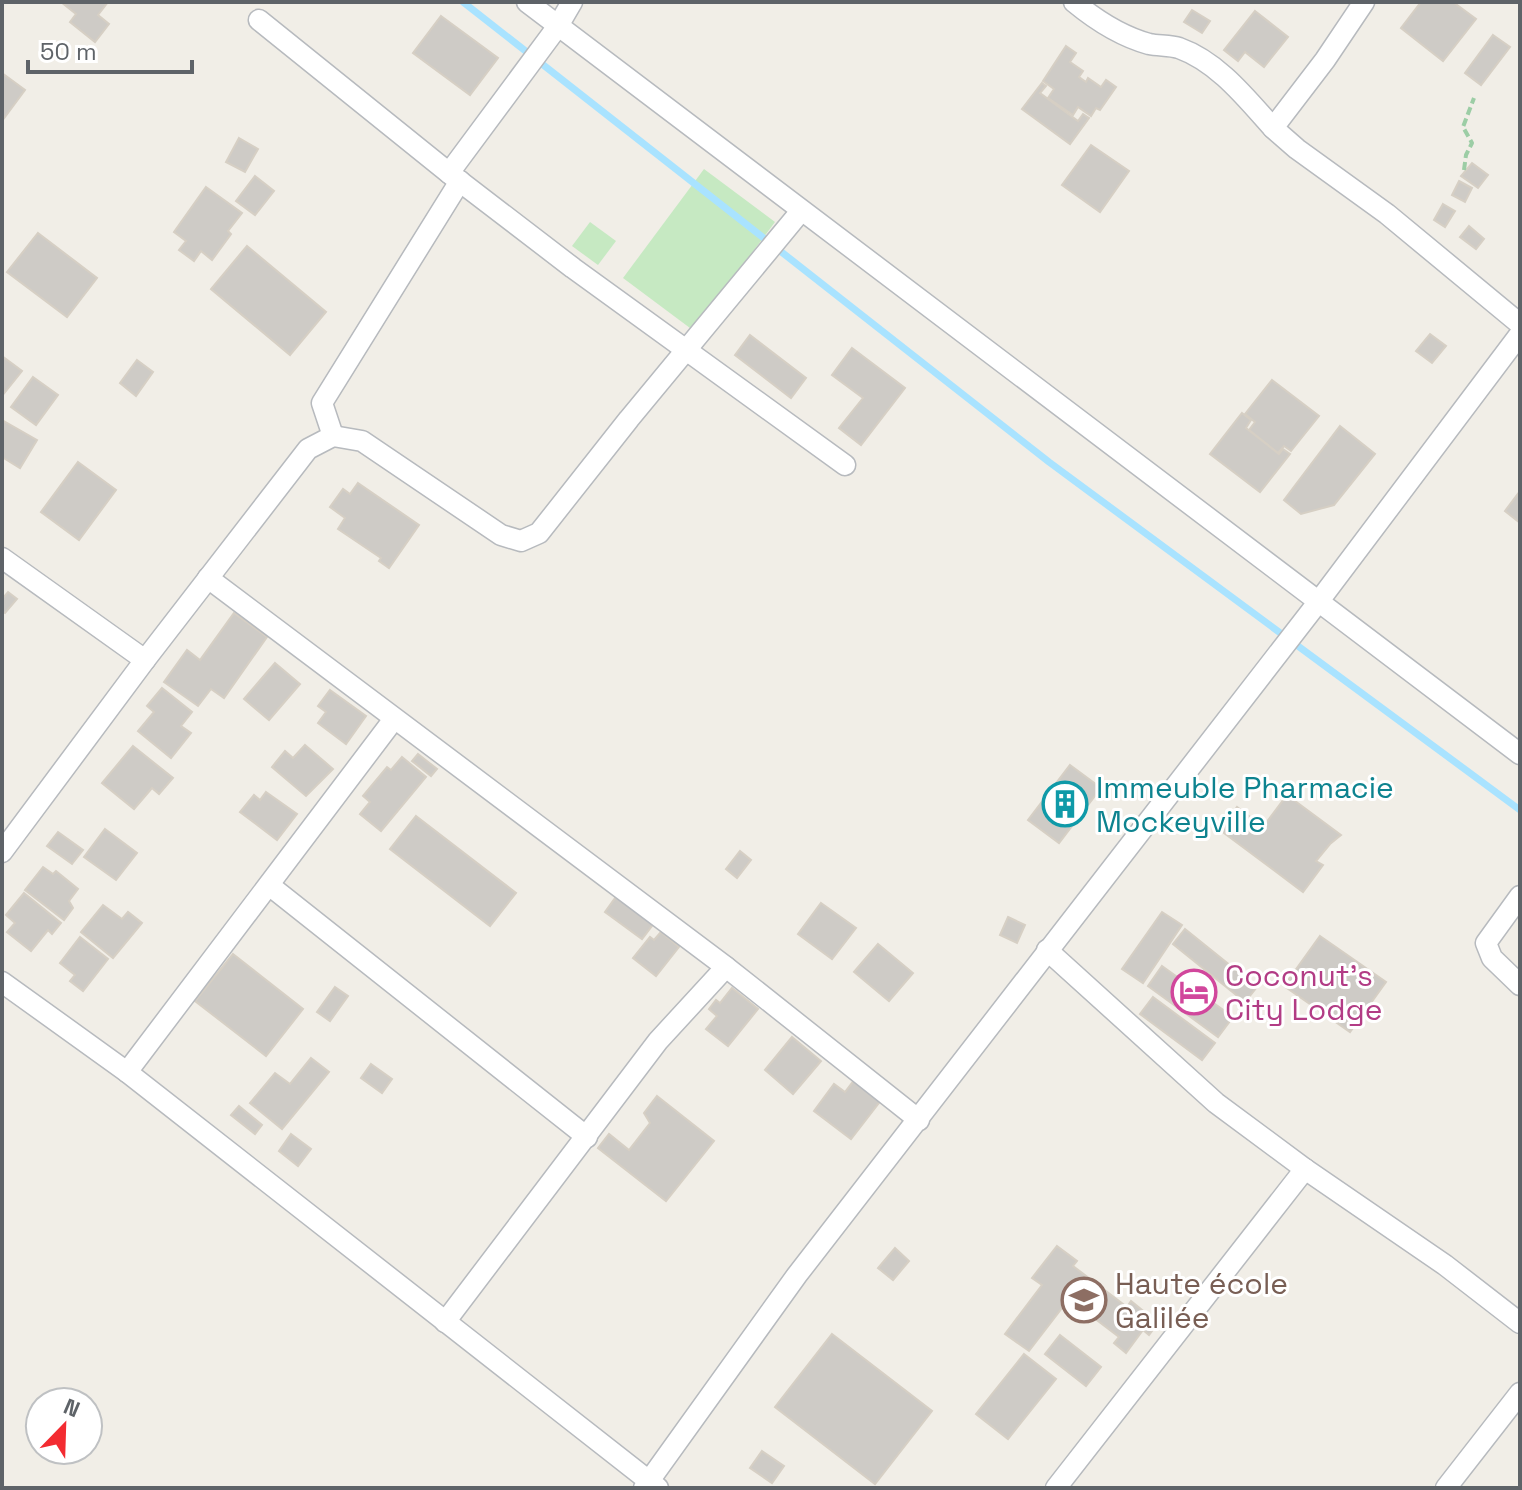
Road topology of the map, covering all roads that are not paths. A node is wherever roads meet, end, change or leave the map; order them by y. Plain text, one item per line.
1 (527, 2) edge
2 (572, 2) edge
3 (1074, 2) edge
4 (1364, 2) edge
5 (259, 20) dead end
6 (558, 26) junction
7 (1273, 128) junction
8 (455, 177) junction
9 (801, 211) junction
10 (1520, 324) edge
11 (1520, 334) edge
12 (688, 351) junction
13 (333, 436) junction
14 (845, 465) dead end
15 (2, 558) edge
16 (208, 578) junction
17 (1319, 601) junction
18 (145, 660) junction
19 (394, 719) junction
20 (1520, 754) edge
21 (2, 852) edge
22 (269, 885) junction
23 (1520, 896) edge
24 (1047, 950) junction
25 (726, 967) junction
26 (2, 982) edge
27 (1520, 985) edge
28 (127, 1072) junction
29 (919, 1120) junction
30 (587, 1137) junction
31 (1305, 1169) junction
32 (445, 1322) junction
33 (1520, 1323) edge
34 (1520, 1393) edge
35 (650, 1486) edge
36 (1056, 1488) edge
37 (1446, 1488) edge

1 - 6 street
2 - 6 street
3 - 7 street
4 - 7 street
5 - 8 street
6 - 8 street
6 - 9 street
7 - 10 street
8 - 12 street
8 - 13 street
9 - 12 street
9 - 17 street
11 - 17 street
12 - 13 street
12 - 14 street
13 - 16 street
15 - 18 street
16 - 18 street
16 - 19 street
17 - 20 street
17 - 24 street
18 - 21 street
19 - 22 street
19 - 25 street
22 - 28 street
22 - 30 street
23 - 27 street
24 - 29 street
24 - 31 street
25 - 29 street
25 - 30 street
26 - 28 street
28 - 32 street
29 - 35 street
30 - 32 street
31 - 33 street
31 - 36 street
32 - 35 street
34 - 37 street

